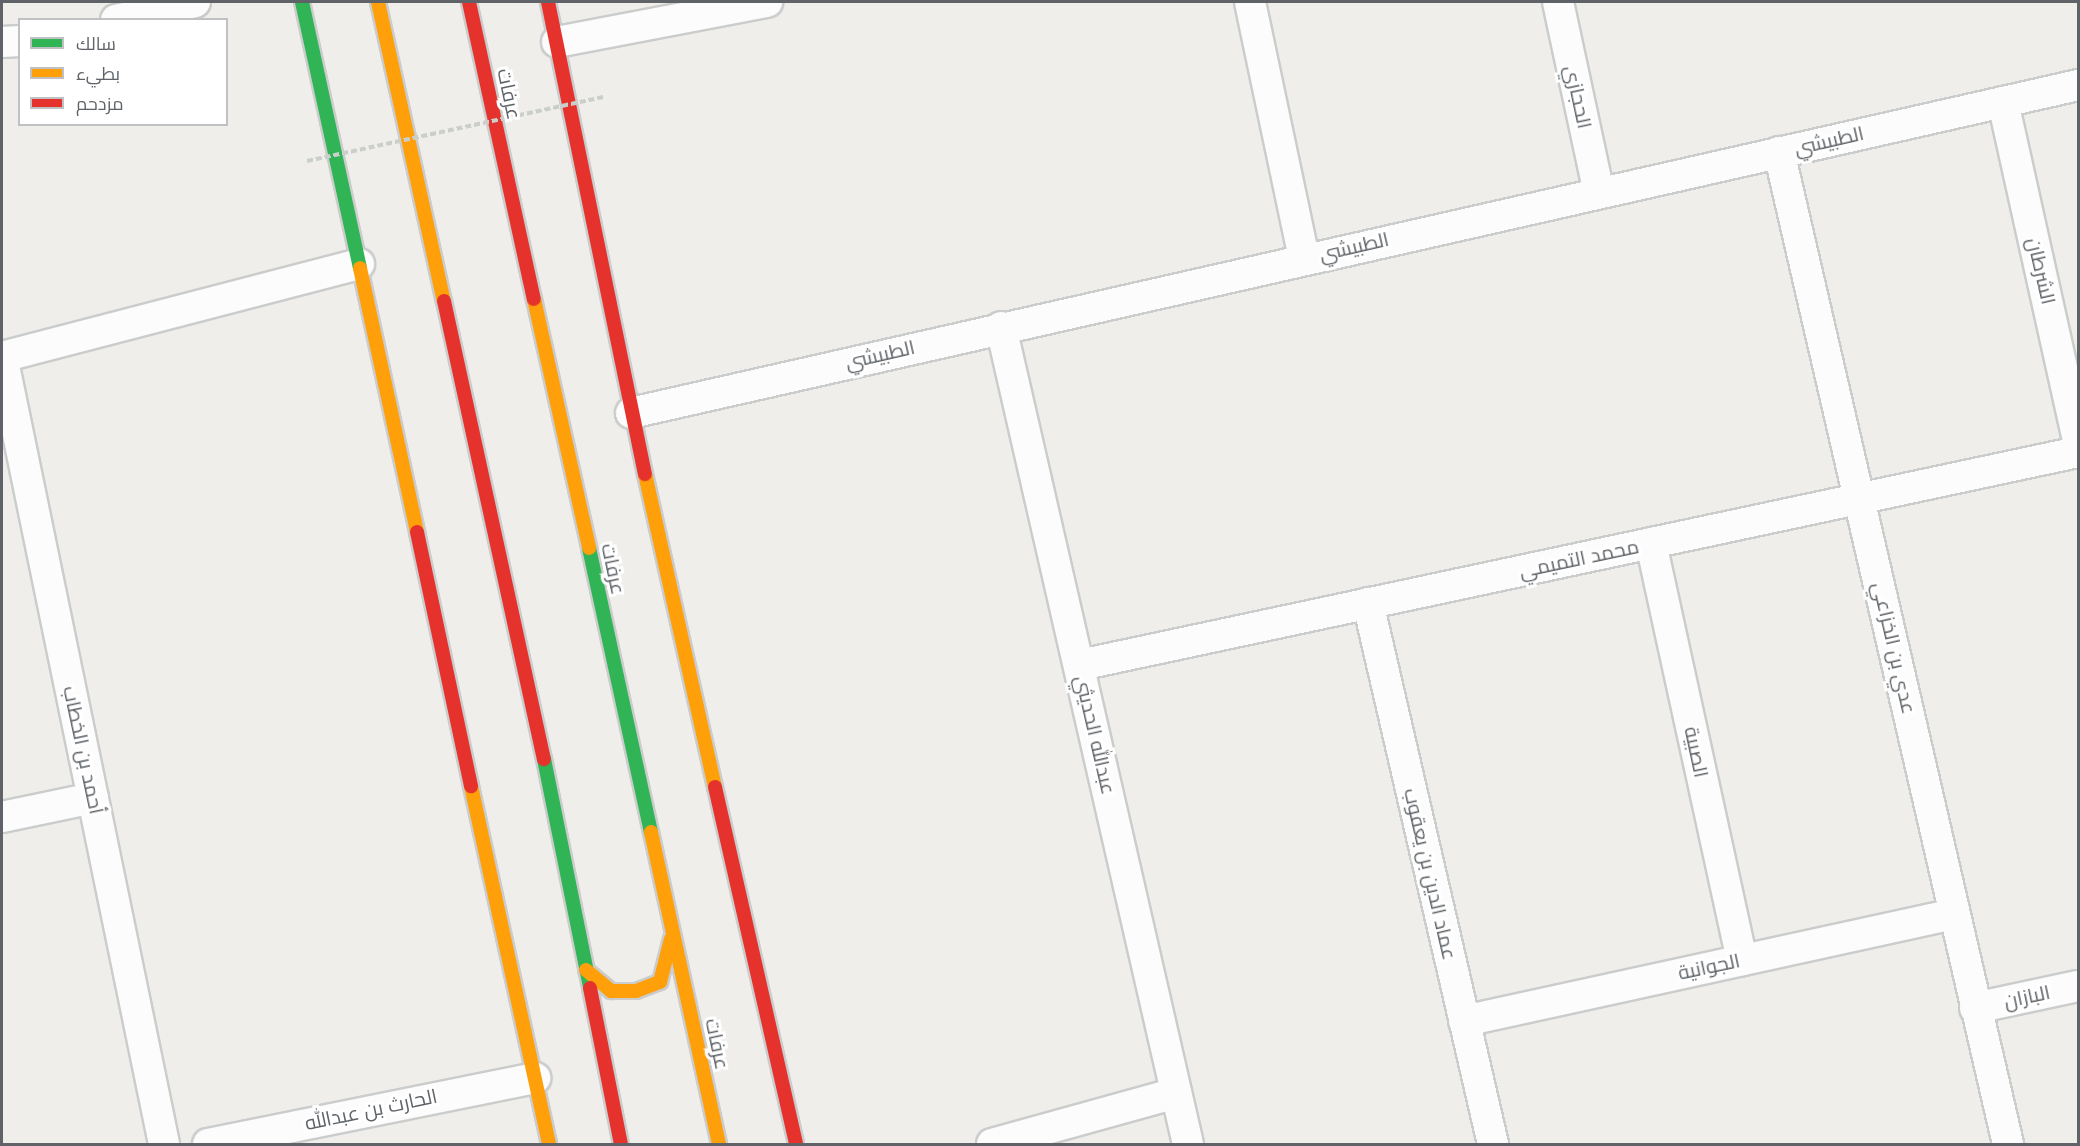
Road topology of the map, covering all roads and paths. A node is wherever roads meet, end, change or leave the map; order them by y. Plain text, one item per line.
1 (195, 2) edge
2 (302, 2) edge
3 (378, 2) edge
4 (469, 2) edge
5 (548, 2) edge
6 (767, 2) edge
7 (1250, 2) edge
8 (1558, 2) edge
9 (125, 18) edge
10 (18, 40) edge
11 (2, 42) edge
12 (557, 42) junction
13 (2079, 85) edge
14 (603, 97) dead end
15 (2003, 102) junction
16 (1779, 152) junction
17 (307, 161) dead end
18 (1599, 193) junction
19 (1304, 259) junction
20 (359, 264) junction
21 (1001, 327) junction
22 (2, 356) edge
23 (631, 413) junction
24 (2079, 439) edge
25 (2079, 452) edge
26 (1860, 499) junction
27 (1651, 543) junction
28 (1368, 603) junction
29 (1080, 665) junction
30 (93, 798) junction
31 (2, 817) edge
32 (1954, 914) junction
33 (672, 932) junction
34 (1742, 960) junction
35 (586, 970) junction
36 (2079, 986) edge
37 (1975, 1008) junction
38 (1464, 1021) junction
39 (535, 1078) junction
40 (1176, 1093) junction
41 (164, 1144) edge
42 (208, 1144) edge
43 (549, 1144) edge
44 (559, 1144) edge
45 (621, 1144) edge
46 (719, 1144) edge
47 (796, 1144) edge
48 (992, 1144) edge
49 (1188, 1144) edge
50 (1493, 1144) edge
51 (2008, 1144) edge

1 - 9 street
2 - 20 main road
3 - 35 main road
4 - 33 main road, عرفات
5 - 12 main road
6 - 12 street
7 - 19 street
8 - 18 street, الحجازي
10 - 11 street
12 - 23 main road
13 - 15 street, الطبيشي
14 - 17 path, bridge
15 - 16 street, الطبيشي
15 - 24 street, الشرطان
16 - 18 street, الطبيشي
16 - 26 street, عدي بن الخزاعي
18 - 19 street, الطبيشي
19 - 21 street, الطبيشي
20 - 22 street
20 - 39 main road
21 - 23 street, الطبيشي
21 - 29 street, عبدالله الحديثي
22 - 30 street, أحمد بن الخطاب
23 - 47 main road
25 - 26 street, محمد التميمي
26 - 27 street, محمد التميمي
26 - 32 street, عدي بن الخزاعي
27 - 28 street, محمد التميمي
27 - 34 street, الصبية
28 - 29 street, محمد التميمي
28 - 38 street, عماد الدين بن يعقوب
29 - 40 street, عبدالله الحديثي
30 - 31 street
30 - 41 street, أحمد بن الخطاب
32 - 34 street, الجوانية
32 - 37 street, عدي بن الخزاعي
33 - 35 main road
33 - 46 main road, عرفات
34 - 38 street, الجوانية
35 - 45 main road
36 - 37 street, البازان
37 - 51 street, عدي بن الخزاعي
38 - 50 street, عماد الدين بن يعقوب
39 - 42 street, الحارث بن عبدالله
39 - 43 main road
39 - 44 main road
40 - 48 street
40 - 49 street, عبدالله الحديثي

